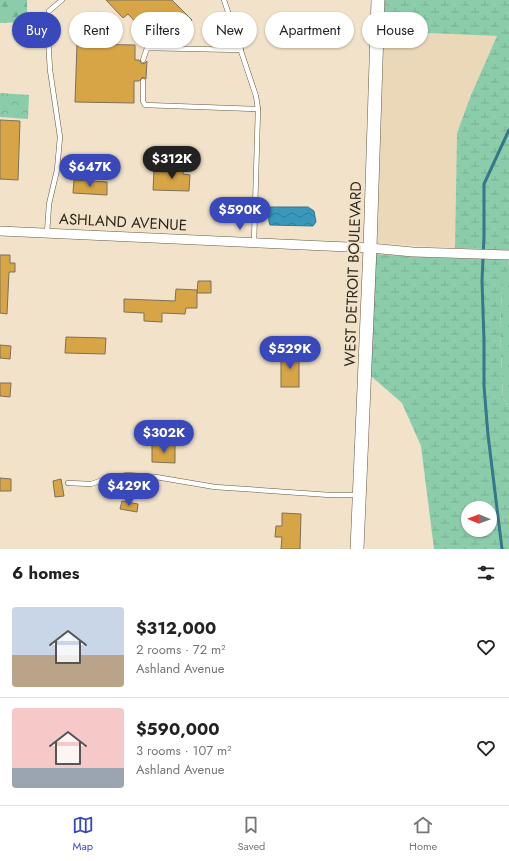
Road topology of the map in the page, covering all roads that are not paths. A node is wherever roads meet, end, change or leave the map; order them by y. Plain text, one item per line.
1 (62, 0) edge
2 (224, 0) edge
3 (378, 0) edge
4 (49, 11) dead end
5 (49, 48) edge
6 (241, 50) junction
7 (143, 60) dead end
8 (143, 81) dead end
9 (258, 108) junction
10 (0, 231) edge
11 (48, 233) junction
12 (254, 242) junction
13 (370, 248) junction
14 (505, 255) edge
15 (68, 483) dead end
16 (360, 495) junction
17 (357, 549) edge

1 - 4 lane
2 - 6 lane
3 - 13 street, WEST DETROIT BOULEVARD
5 - 11 lane
6 - 7 lane
6 - 9 lane
8 - 9 lane
9 - 12 lane
10 - 11 street, ASHLAND AVENUE
11 - 12 street, ASHLAND AVENUE
12 - 13 street, ASHLAND AVENUE
13 - 14 street, ASHLAND AVENUE
13 - 16 street, WEST DETROIT BOULEVARD
15 - 16 lane
16 - 17 street, WEST DETROIT BOULEVARD

